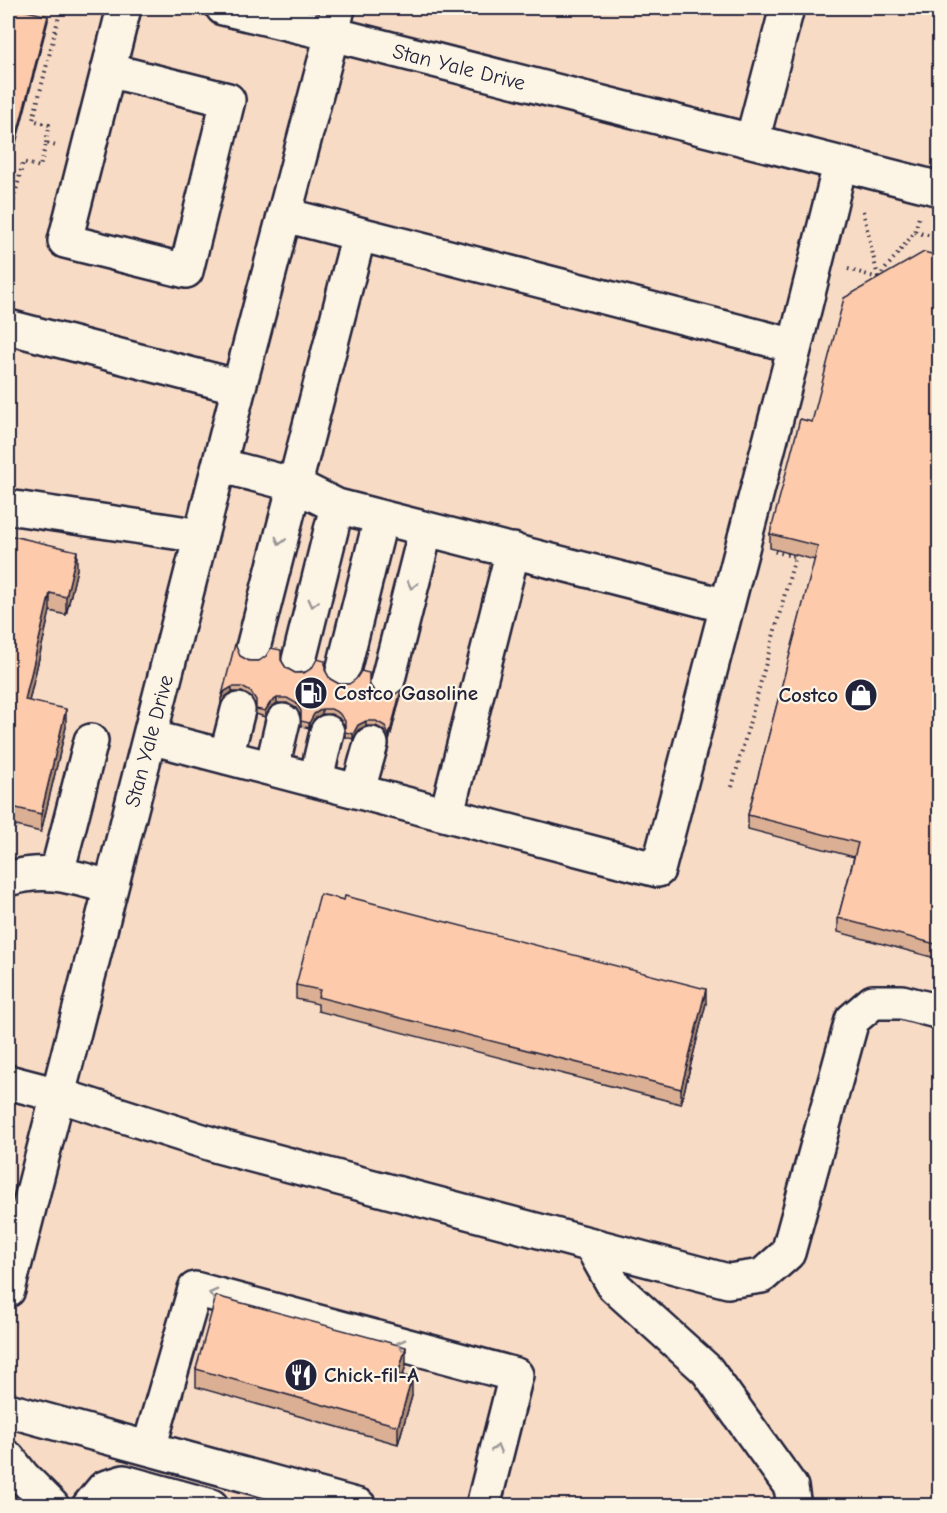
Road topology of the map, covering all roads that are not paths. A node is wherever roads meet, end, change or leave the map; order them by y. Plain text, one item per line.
1 (124, 8) edge
2 (223, 8) edge
3 (787, 8) edge
4 (335, 21) edge
5 (108, 70) junction
6 (752, 141) junction
7 (840, 165) junction
8 (933, 188) edge
9 (285, 215) junction
10 (359, 234) junction
11 (8, 327) edge
12 (795, 346) junction
13 (239, 387) junction
14 (219, 465) junction
15 (295, 484) junction
16 (337, 506) junction
17 (8, 507) edge
18 (381, 518) junction
19 (426, 529) junction
20 (201, 537) junction
21 (513, 550) junction
22 (727, 606) junction
23 (253, 648) dead end
24 (299, 660) dead end
25 (343, 671) dead end
26 (387, 683) dead end
27 (238, 710) dead end
28 (283, 721) dead end
29 (327, 732) dead end
30 (150, 737) junction
31 (90, 741) dead end
32 (371, 744) dead end
33 (226, 757) junction
34 (272, 768) junction
35 (316, 780) junction
36 (358, 790) junction
37 (447, 813) junction
38 (57, 873) junction
39 (8, 879) edge
40 (110, 887) junction
41 (939, 1012) edge
42 (8, 1082) edge
43 (58, 1095) junction
44 (591, 1245) junction
45 (8, 1290) edge
46 (8, 1410) edge
47 (149, 1448) junction
48 (8, 1458) edge
49 (51, 1506) edge
50 (89, 1506) edge
51 (211, 1506) edge
52 (359, 1506) edge
53 (483, 1506) edge
54 (794, 1506) edge

1 - 5 street
2 - 4 street
3 - 6 street
4 - 6 street, Stan Yale Drive
4 - 9 street, Stan Yale Drive
5 - 5 street
6 - 7 street, Stan Yale Drive
7 - 8 street, Stan Yale Drive
7 - 12 street
9 - 10 street
9 - 13 street, Stan Yale Drive
10 - 12 street
10 - 15 street
11 - 13 street
12 - 22 street
13 - 14 street, Stan Yale Drive
14 - 15 street
14 - 20 street, Stan Yale Drive
15 - 16 street
15 -> 23 street
16 - 18 street
16 -> 24 street
17 - 20 street
18 - 19 street
18 - 25 street
19 - 21 street
19 -> 26 street
20 - 30 street, Stan Yale Drive
21 - 22 street
21 - 37 street
22 - 37 street
27 - 33 street
28 - 34 street
29 - 35 street
30 - 33 street
30 - 40 street, Stan Yale Drive
31 - 38 street
32 - 36 street
33 - 34 street
34 - 35 street
35 - 36 street
36 - 37 street
38 - 39 street
38 - 40 street
40 - 43 street, Stan Yale Drive
41 - 44 street
42 - 43 street
43 - 44 street
43 - 45 street, Stan Yale Drive
44 - 54 street
46 - 47 street
47 - 52 street
53 -> 47 street
48 - 49 street
50 - 51 street

